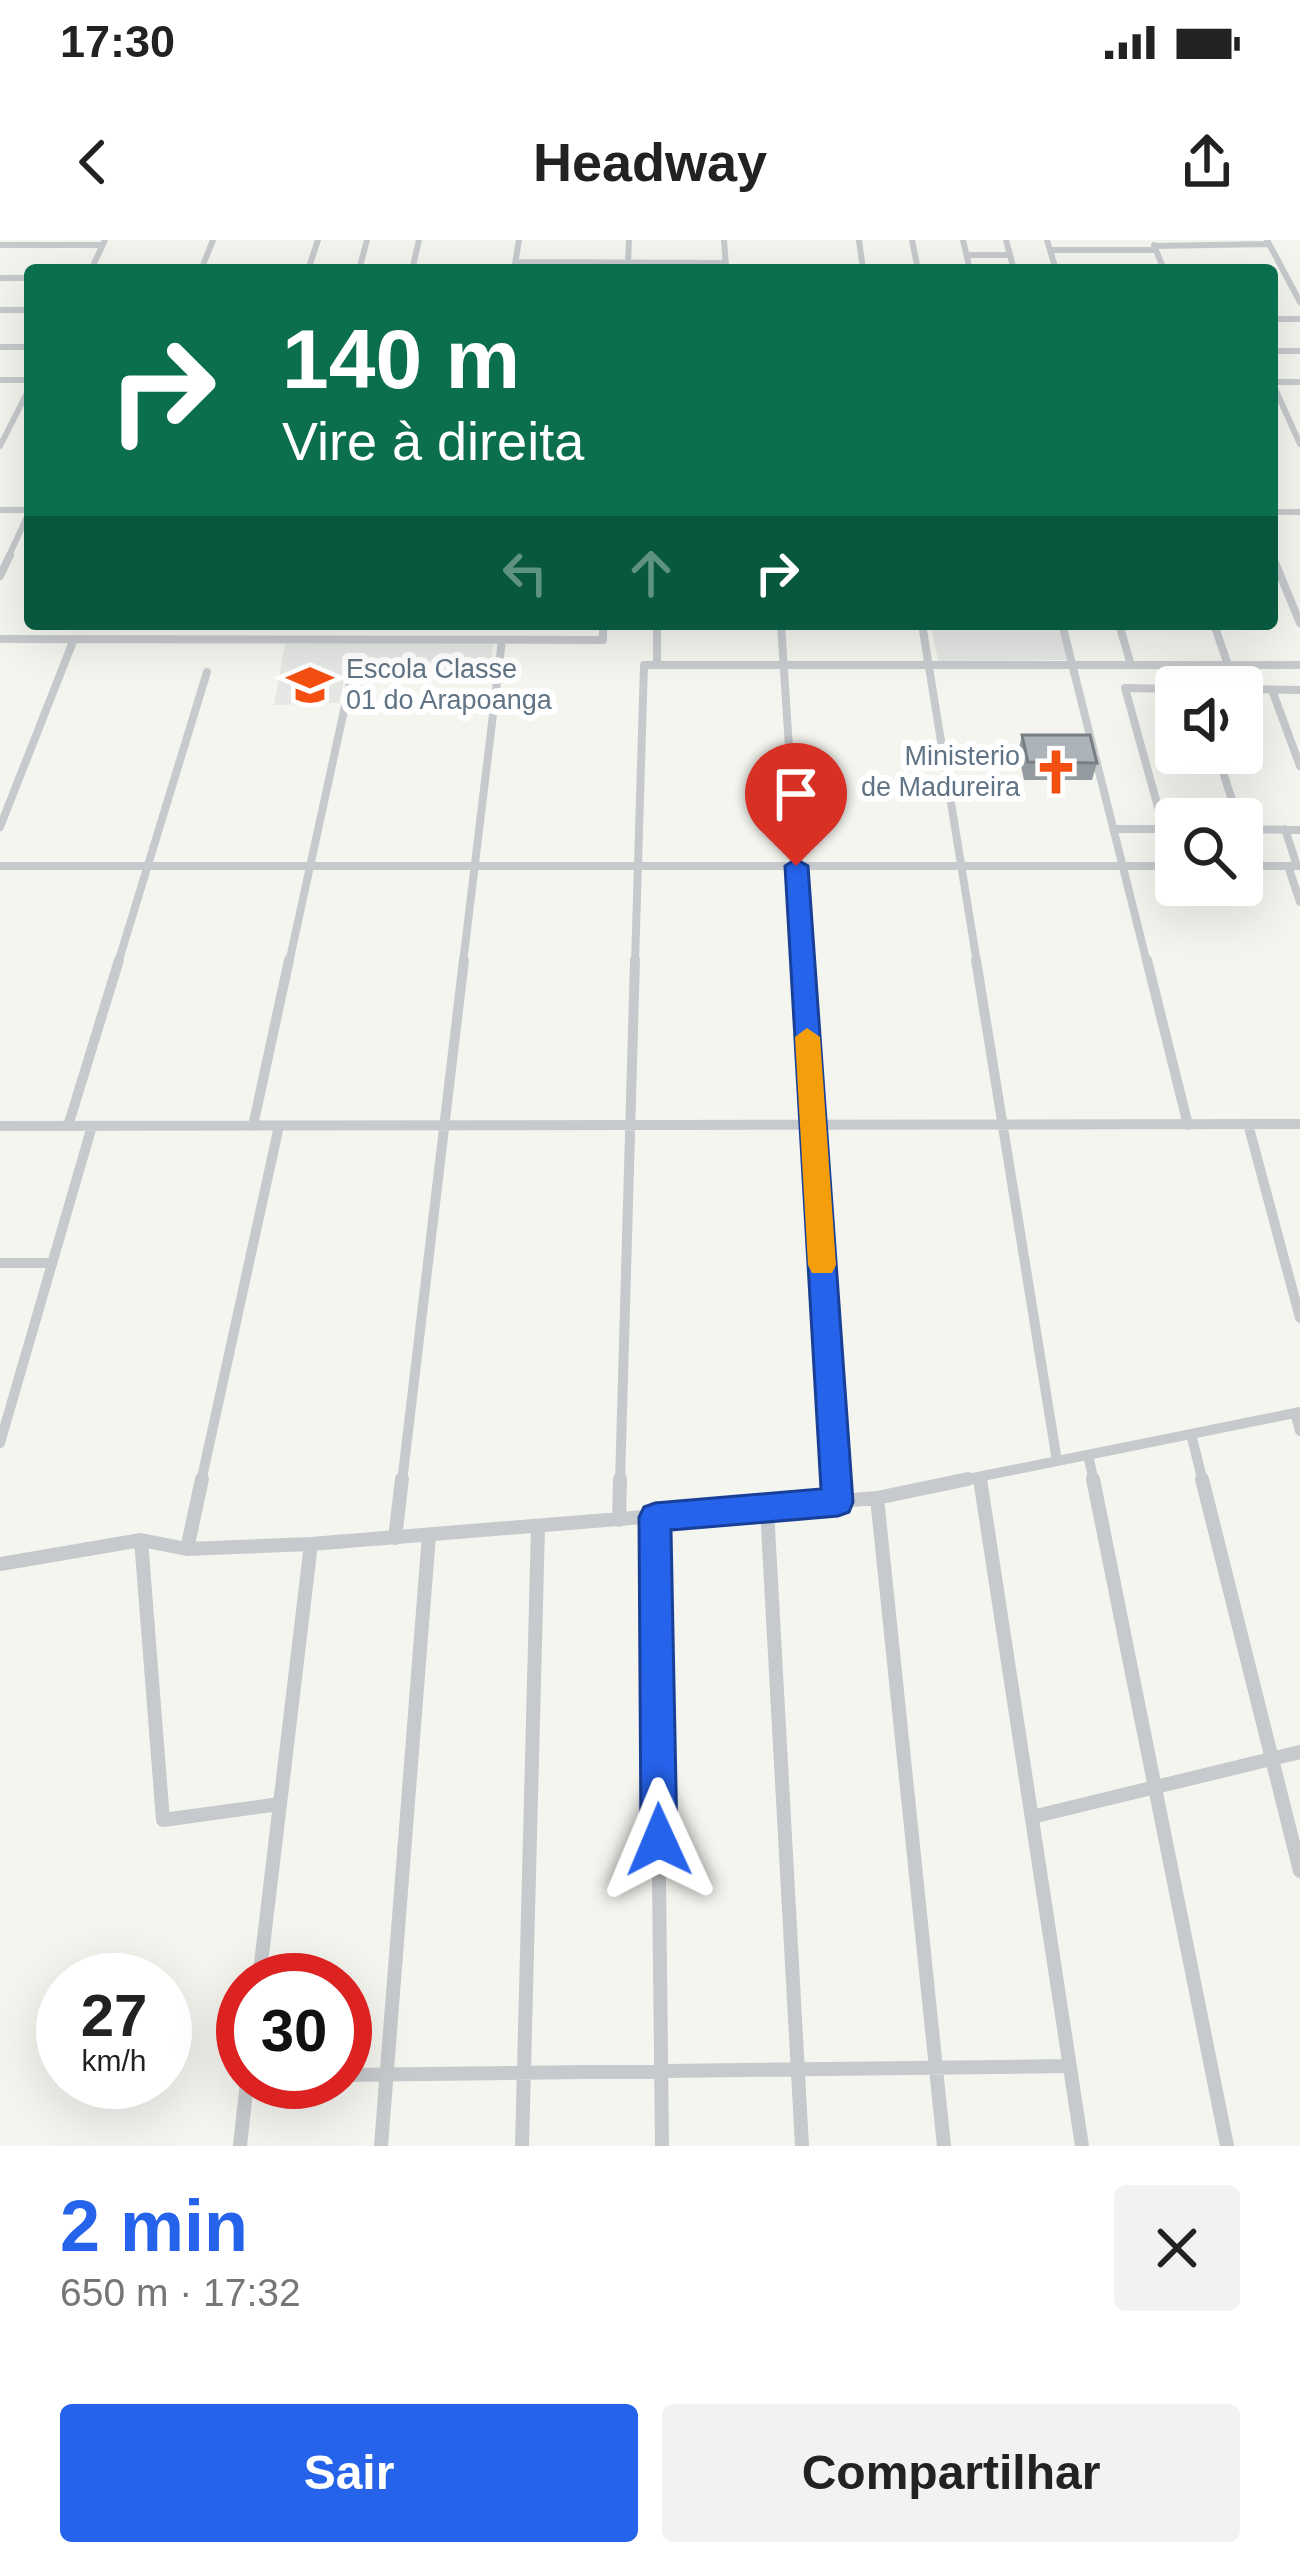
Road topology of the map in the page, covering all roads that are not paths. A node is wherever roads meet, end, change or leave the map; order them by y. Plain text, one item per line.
1 (629, 240) edge
2 (963, 240) edge
3 (1006, 240) edge
4 (1047, 240) edge
5 (104, 242) edge
6 (1268, 242) edge
7 (0, 245) edge
8 (1154, 245) edge
9 (1050, 250) junction
10 (967, 255) junction
11 (1010, 255) junction
12 (628, 262) junction
13 (572, 264) edge
14 (667, 264) edge
15 (969, 264) edge
16 (1012, 264) edge
17 (1054, 264) edge
18 (1278, 274) edge
19 (1286, 276) junction
20 (1300, 278) edge
21 (1300, 302) edge
22 (1278, 395) edge
23 (24, 397) edge
24 (0, 422) edge
25 (13, 422) junction
26 (1300, 444) edge
27 (0, 446) edge
28 (24, 523) edge
29 (1278, 569) edge
30 (0, 576) edge
31 (1300, 623) edge
32 (32, 630) edge
33 (138, 630) edge
34 (183, 630) edge
35 (279, 630) edge
36 (324, 630) edge
37 (420, 630) edge
38 (462, 630) edge
39 (562, 630) edge
40 (603, 630) edge
41 (657, 630) edge
42 (781, 630) edge
43 (923, 630) edge
44 (1063, 630) edge
45 (1121, 630) edge
46 (1215, 630) edge
47 (0, 639) edge
48 (28, 639) junction
49 (74, 639) junction
50 (135, 639) junction
51 (180, 639) junction
52 (277, 639) junction
53 (322, 640) junction
54 (418, 640) junction
55 (460, 640) junction
56 (502, 640) junction
57 (561, 640) junction
58 (928, 664) junction
59 (1300, 664) edge
60 (657, 665) junction
61 (784, 665) junction
62 (1072, 665) junction
63 (1131, 665) junction
64 (1224, 665) junction
65 (498, 669) junction
66 (207, 672) dead end
67 (1155, 688) edge
68 (1263, 690) edge
69 (1272, 690) junction
70 (1300, 690) edge
71 (1300, 766) edge
72 (1160, 798) edge
73 (0, 827) edge
74 (1113, 830) junction
75 (1155, 830) edge
76 (1263, 830) edge
77 (1285, 830) junction
78 (1300, 830) edge
79 (0, 866) edge
80 (148, 866) junction
81 (309, 866) junction
82 (475, 866) junction
83 (638, 866) junction
84 (796, 866) junction
85 (961, 866) junction
86 (1123, 866) junction
87 (1155, 866) edge
88 (1263, 866) edge
89 (1295, 866) edge
90 (1300, 902) edge
91 (1248, 1124) junction
92 (1300, 1124) edge
93 (444, 1125) junction
94 (631, 1125) junction
95 (813, 1125) junction
96 (1003, 1125) junction
97 (1188, 1125) junction
98 (0, 1126) edge
99 (68, 1126) junction
100 (92, 1126) junction
101 (254, 1126) junction
102 (279, 1126) junction
103 (0, 1263) edge
104 (52, 1263) junction
105 (1293, 1265) edge
106 (1300, 1318) edge
107 (1297, 1412) edge
108 (3, 1420) edge
109 (1300, 1431) edge
110 (1191, 1434) junction
111 (0, 1443) edge
112 (1088, 1455) junction
113 (1057, 1461) junction
114 (980, 1477) junction
115 (877, 1498) junction
116 (838, 1502) junction
117 (767, 1509) junction
118 (655, 1517) junction
119 (619, 1520) junction
120 (538, 1527) junction
121 (429, 1535) junction
122 (395, 1538) junction
123 (141, 1540) junction
124 (311, 1544) junction
125 (187, 1549) junction
126 (0, 1564) edge
127 (1300, 1752) edge
128 (1272, 1759) junction
129 (1154, 1784) junction
130 (280, 1804) junction
131 (1032, 1817) junction
132 (1300, 1871) edge
133 (262, 1953) edge
134 (1070, 2066) junction
135 (937, 2068) junction
136 (798, 2069) junction
137 (662, 2071) junction
138 (524, 2073) junction
139 (372, 2074) edge
140 (386, 2074) junction
141 (244, 2109) edge
142 (240, 2146) edge
143 (381, 2146) edge
144 (522, 2146) edge
145 (662, 2146) edge
146 (802, 2146) edge
147 (944, 2146) edge
148 (1082, 2146) edge
149 (1227, 2146) edge

1 - 12 street
2 - 10 street
3 - 11 street
4 - 9 street
5 - 7 street
6 - 8 street
6 - 19 street
8 - 9 street
9 - 17 street
10 - 11 street
10 - 15 street
11 - 16 street
12 - 13 street
12 - 14 street
18 - 19 street
19 - 20 street
19 - 21 street
22 - 26 street
23 - 25 street
24 - 25 street
25 - 27 street
28 - 30 street
29 - 31 street
32 - 48 street
33 - 50 street
34 - 51 street
35 - 52 street
36 - 53 street
37 - 54 street
38 - 55 street
39 - 57 street
40 - 57 street
41 - 60 street
42 - 61 street
43 - 58 street
44 - 62 street
45 - 63 street
46 - 64 street
47 - 48 street
48 - 49 street
49 - 50 street
49 - 73 street
50 - 51 street
51 - 52 street
52 - 53 street
53 - 54 street
54 - 55 street
55 - 56 street
56 - 57 street
56 - 65 street
58 - 61 street
58 - 62 street
58 - 85 street
59 - 64 street
60 - 61 street
60 - 83 street
61 - 84 street
62 - 63 street
62 - 74 street
63 - 64 street
65 - 81 street
65 - 82 street
66 - 80 street
67 - 72 street
68 - 69 street
69 - 70 street
69 - 71 street
74 - 75 street
74 - 86 street
76 - 77 street
77 - 78 street
77 - 89 street
79 - 80 street
80 - 81 street
80 - 99 street
81 - 82 street
81 - 101 street
82 - 83 street
82 - 93 street
83 - 84 street
83 - 94 street
84 - 85 street
84 - 95 street
85 - 86 street
85 - 96 street
86 - 87 street
86 - 97 street
88 - 89 street
89 - 90 street
91 - 92 street
91 - 97 street
91 - 105 street
93 - 94 street
93 - 102 street
93 - 122 street
94 - 95 street
94 - 119 street
95 - 96 street
95 - 116 street
96 - 97 street
96 - 113 street
98 - 99 street
99 - 100 street
100 - 101 street
100 - 104 street
101 - 102 street
102 - 125 street
103 - 104 street
104 - 108 street
105 - 106 street
107 - 109 street
107 - 110 street
108 - 111 street
110 - 112 street
110 - 128 street
112 - 113 street
112 - 129 street
113 - 114 street
114 - 115 street
114 - 131 street
115 - 116 street
115 - 135 street
116 - 117 street
117 - 118 street
117 - 136 street
118 - 119 street
118 - 137 street
119 - 120 street
120 - 121 street
120 - 138 street
121 - 122 street
121 - 140 street
122 - 124 street
123 - 125 street
123 - 126 street
123 - 130 street
124 - 125 street
124 - 130 street
127 - 128 street
128 - 129 street
128 - 132 street
129 - 131 street
129 - 149 street
130 - 133 street
131 - 134 street
134 - 135 street
134 - 148 street
135 - 136 street
135 - 147 street
136 - 137 street
136 - 146 street
137 - 138 street
137 - 145 street
138 - 140 street
138 - 144 street
139 - 140 street
140 - 143 street
141 - 142 street

